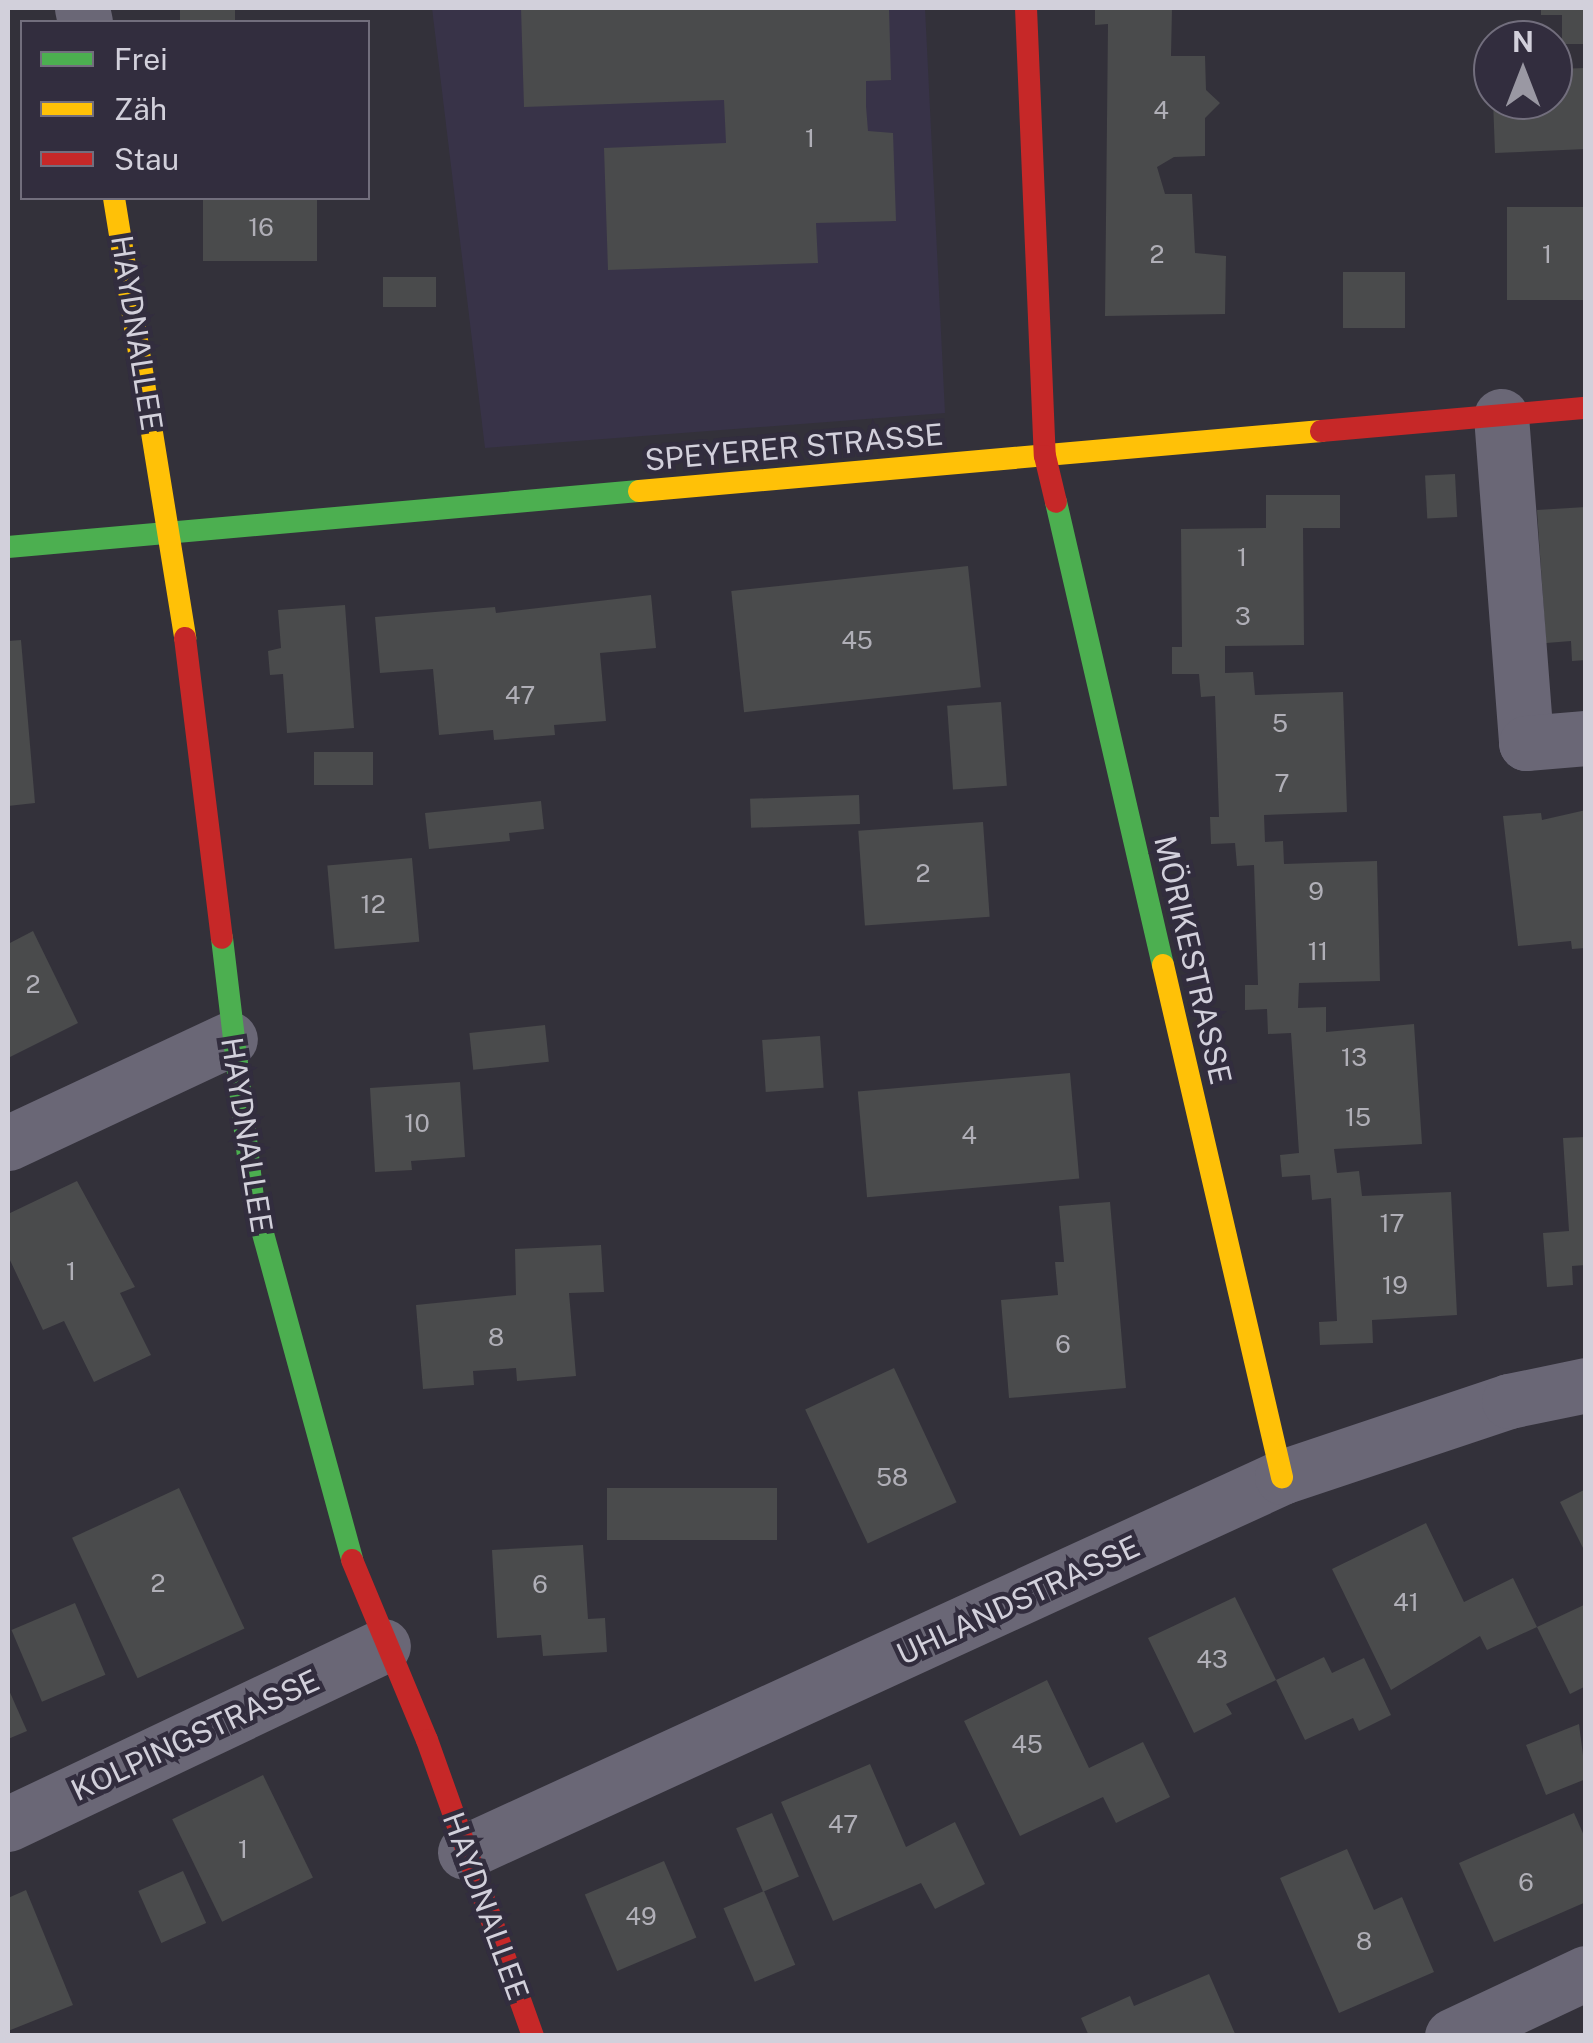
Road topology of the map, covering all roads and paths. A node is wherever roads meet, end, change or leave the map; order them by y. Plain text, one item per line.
1 (1026, 8) edge
2 (114, 200) edge
3 (1586, 408) edge
4 (1501, 416) junction
5 (1045, 456) junction
6 (170, 532) junction
7 (8, 546) edge
8 (1586, 738) edge
9 (230, 1039) junction
10 (8, 1143) edge
11 (1586, 1385) edge
12 (1282, 1477) junction
13 (383, 1646) junction
14 (8, 1824) edge
15 (465, 1852) junction
16 (1586, 1973) edge
17 (533, 2036) edge
18 (1452, 2036) edge

1 - 5 street, MÖRIKESTRASSE
2 - 6 street, HAYDNALLEE
3 - 4 street, SPEYERER STRASSE
4 - 5 street, SPEYERER STRASSE
4 - 8 street
5 - 6 street, SPEYERER STRASSE
5 - 12 street, MÖRIKESTRASSE
6 - 7 street, SPEYERER STRASSE
6 - 9 street, HAYDNALLEE
9 - 10 street
9 - 13 street, HAYDNALLEE
11 - 12 street, UHLANDSTRASSE
12 - 15 street, UHLANDSTRASSE
13 - 14 street, KOLPINGSTRASSE
13 - 15 street, HAYDNALLEE
15 - 17 street, HAYDNALLEE
16 - 18 street

